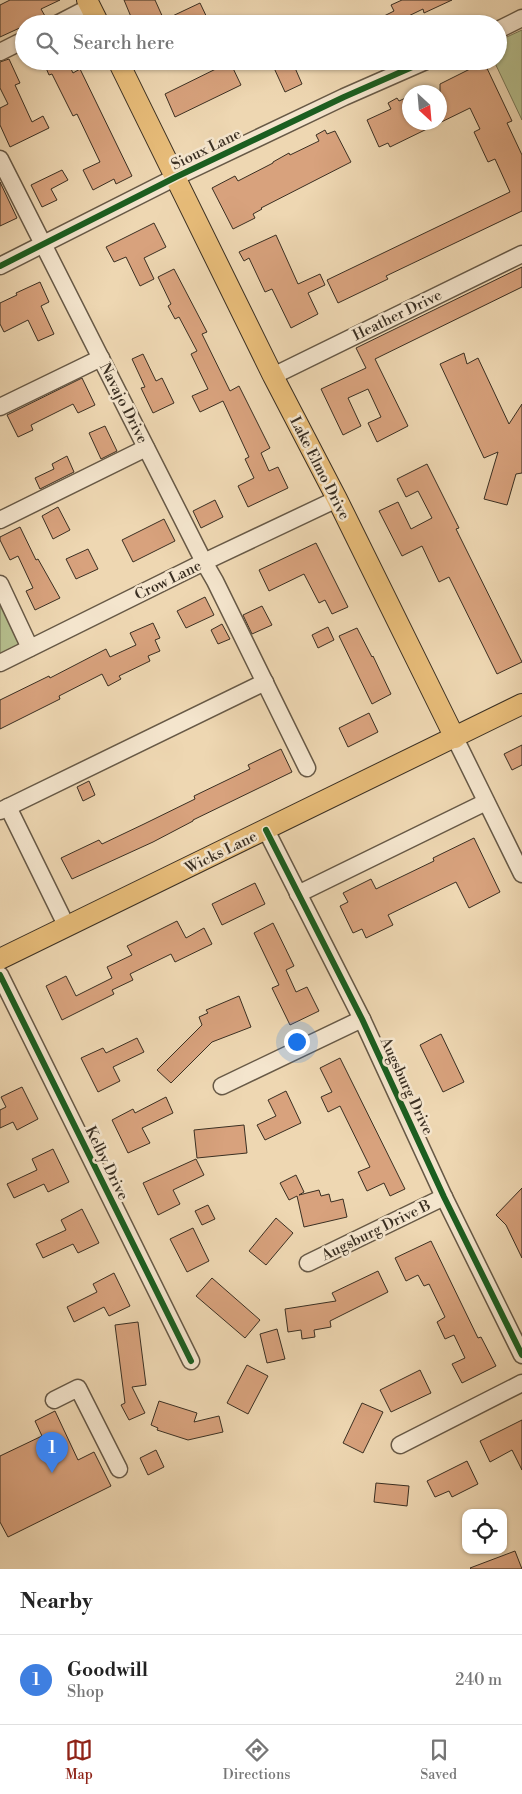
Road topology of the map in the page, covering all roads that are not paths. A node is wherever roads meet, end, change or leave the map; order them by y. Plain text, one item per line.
1 (92, 10) edge
2 (80, 15) edge
3 (522, 18) edge
4 (507, 26) edge
5 (15, 44) edge
6 (0, 52) edge
7 (122, 70) edge
8 (406, 70) edge
9 (0, 159) edge
10 (176, 177) junction
11 (44, 245) junction
12 (522, 254) edge
13 (0, 266) edge
14 (101, 358) junction
15 (273, 376) junction
16 (0, 407) edge
17 (146, 448) junction
18 (337, 500) junction
19 (0, 520) edge
20 (204, 562) junction
21 (0, 584) edge
22 (30, 648) junction
23 (0, 663) edge
24 (264, 682) junction
25 (522, 704) edge
26 (455, 738) junction
27 (306, 768) dead end
28 (486, 802) junction
29 (4, 809) edge
30 (266, 830) junction
31 (522, 874) edge
32 (298, 894) junction
33 (67, 927) junction
34 (0, 959) edge
35 (0, 975) edge
36 (362, 1019) junction
37 (222, 1086) dead end
38 (444, 1197) junction
39 (308, 1263) dead end
40 (522, 1355) edge
41 (191, 1361) dead end
42 (522, 1383) edge
43 (54, 1400) dead end
44 (400, 1445) dead end
45 (119, 1470) dead end

1 - 2 street
3 - 4 street
5 - 6 street
7 - 10 main road, Lake Elmo Drive
8 - 10 street, Sioux Lane
9 - 11 street, Navajo Drive
10 - 11 street, Sioux Lane
10 - 15 main road, Lake Elmo Drive
11 - 13 street, Sioux Lane
11 - 14 street, Navajo Drive
12 - 15 street, Heather Drive
14 - 16 street
14 - 17 street, Navajo Drive
15 - 18 main road, Lake Elmo Drive
17 - 19 street
17 - 20 street, Navajo Drive
18 - 20 street, Crow Lane
18 - 26 main road, Lake Elmo Drive
20 - 22 street, Crow Lane
20 - 24 street, Navajo Drive
21 - 22 street
22 - 23 street, Crow Lane
24 - 27 street, Navajo Drive
24 - 29 street
25 - 26 main road, Wicks Lane
26 - 28 street, Lake Elmo Drive
26 - 30 main road, Wicks Lane
28 - 31 street, Lake Elmo Drive
28 - 32 street
29 - 33 street
30 - 32 street, Augsburg Drive
30 - 33 main road, Wicks Lane
32 - 36 street, Augsburg Drive
33 - 34 main road, Wicks Lane
35 - 41 street, Kelby Drive
36 - 37 street
36 - 38 street, Augsburg Drive
38 - 39 street, Augsburg Drive B
38 - 40 street, Augsburg Drive
42 - 44 street
43 - 45 street

